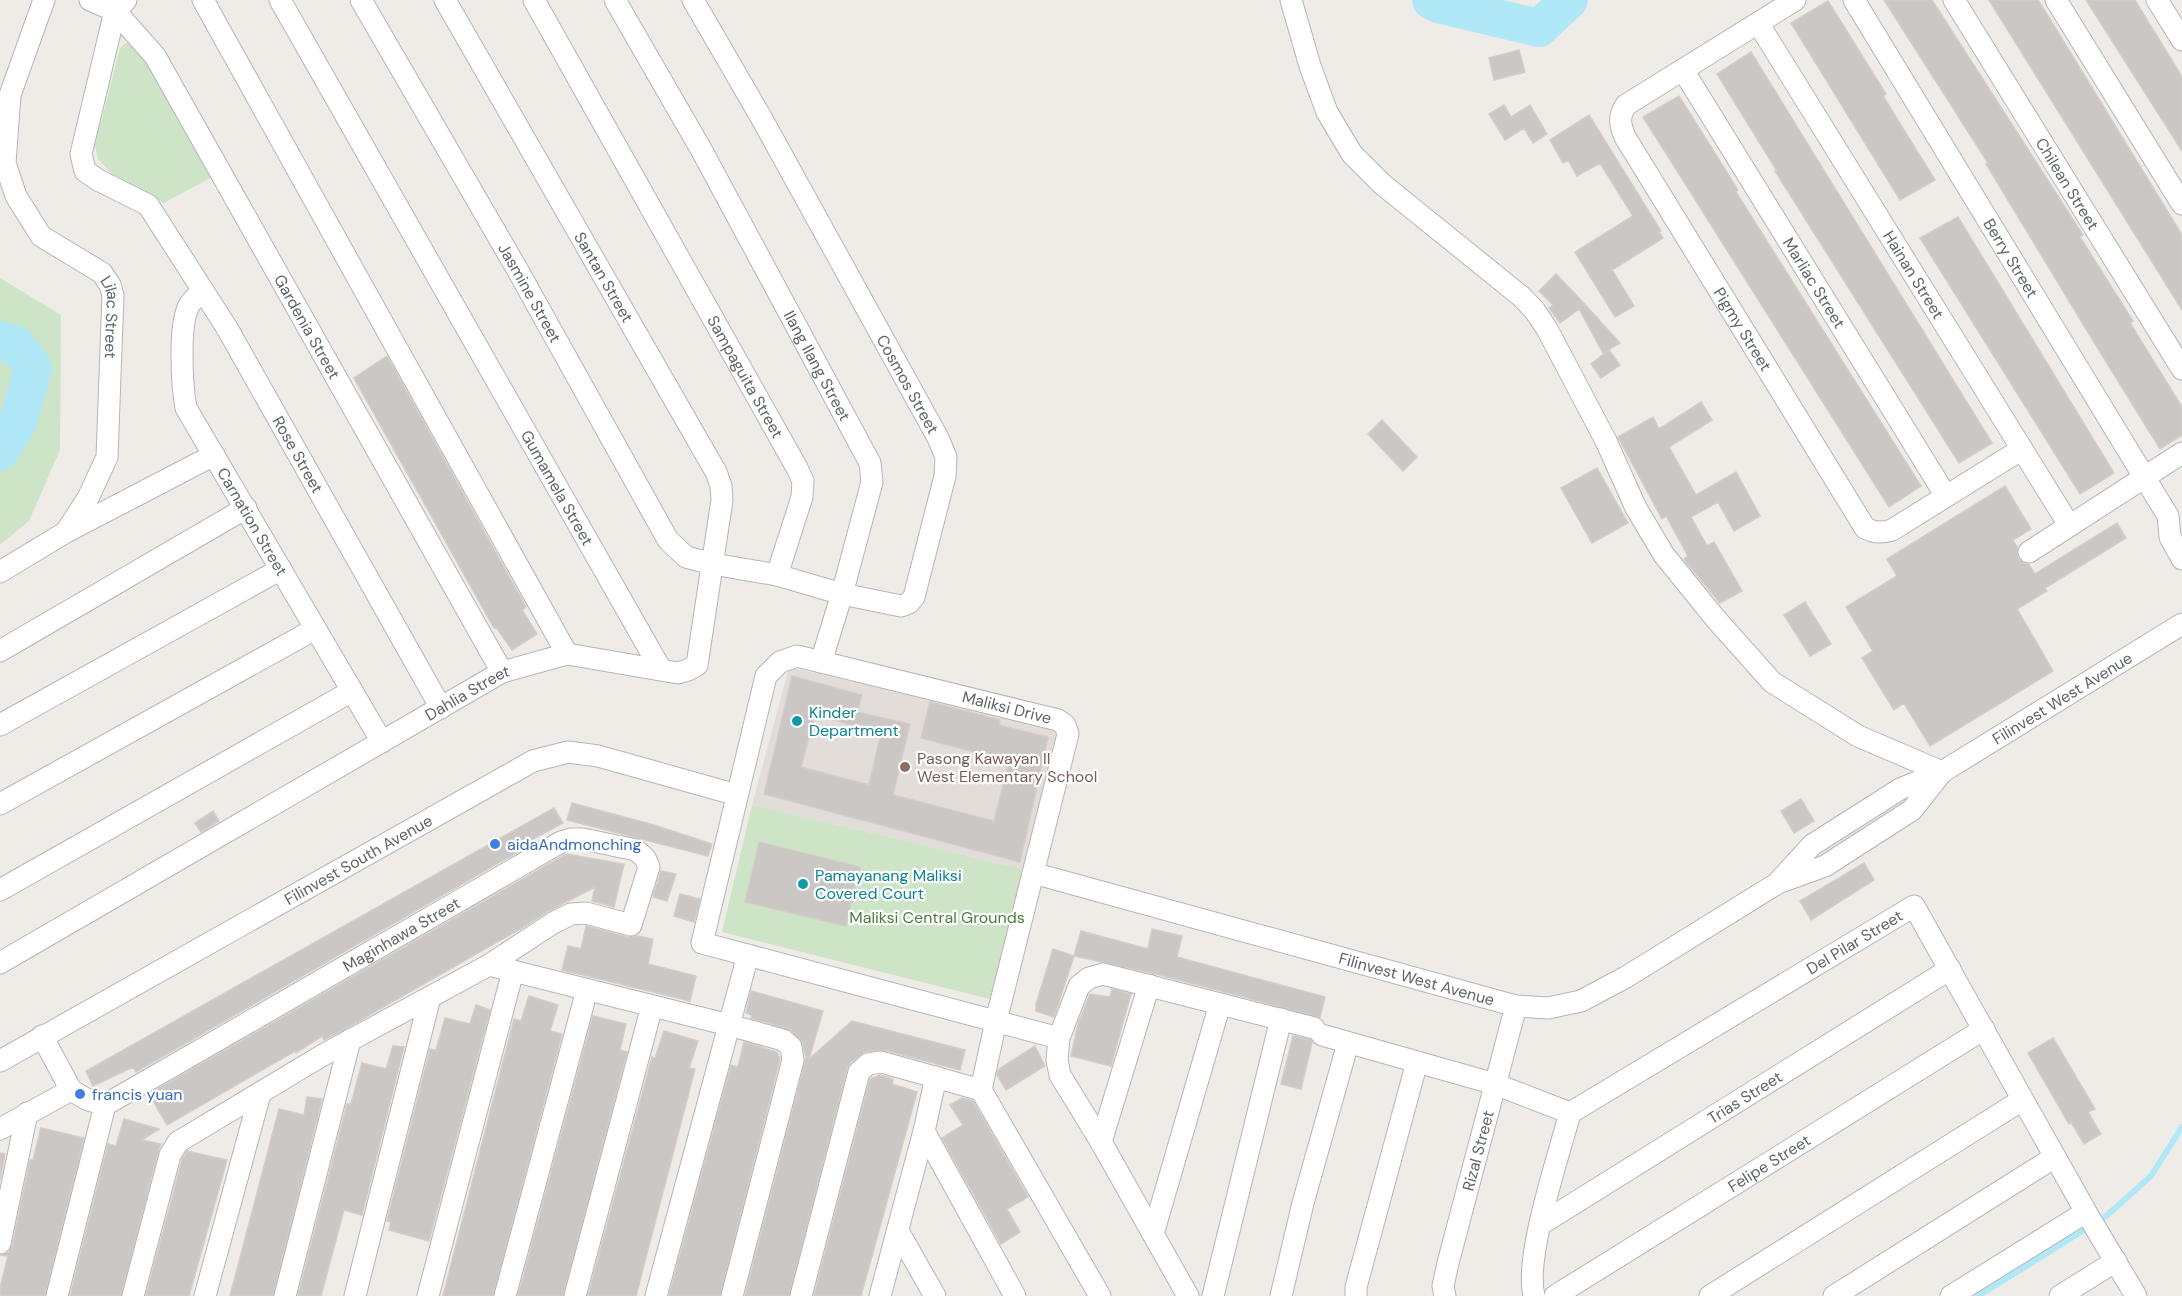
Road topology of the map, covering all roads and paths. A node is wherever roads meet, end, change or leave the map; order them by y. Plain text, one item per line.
1 (44, 0) edge
2 (90, 0) edge
3 (203, 0) edge
4 (280, 0) edge
5 (361, 0) edge
6 (445, 0) edge
7 (534, 0) edge
8 (615, 0) edge
9 (693, 0) edge
10 (1291, 0) edge
11 (1795, 0) edge
12 (1854, 0) edge
13 (1954, 0) edge
14 (2056, 0) edge
15 (2157, 0) edge
16 (121, 5) edge
17 (1758, 23) junction
18 (2182, 40) edge
19 (1683, 70) junction
20 (2182, 204) edge
21 (203, 290) junction
22 (2182, 369) edge
23 (2022, 449) junction
24 (2182, 453) edge
25 (214, 455) junction
26 (2144, 477) junction
27 (1946, 496) junction
28 (246, 508) junction
29 (2175, 519) edge
30 (2069, 525) junction
31 (66, 532) junction
32 (2029, 552) dead end
33 (2182, 559) edge
34 (714, 564) junction
35 (281, 569) junction
36 (0, 572) edge
37 (777, 575) junction
38 (842, 594) junction
39 (2182, 624) edge
40 (315, 629) junction
41 (0, 651) edge
42 (567, 654) junction
43 (821, 662) junction
44 (660, 669) junction
45 (502, 672) junction
46 (352, 691) junction
47 (441, 708) junction
48 (0, 725) edge
49 (382, 742) junction
50 (1942, 772) junction
51 (737, 795) junction
52 (0, 804) edge
53 (1033, 873) junction
54 (0, 890) edge
55 (748, 955) junction
56 (0, 963) edge
57 (489, 965) junction
58 (1950, 969) junction
59 (513, 971) junction
60 (1149, 985) junction
61 (587, 990) junction
62 (430, 997) junction
63 (1220, 1004) junction
64 (652, 1006) junction
65 (1516, 1006) junction
66 (1281, 1019) junction
67 (996, 1021) junction
68 (729, 1025) junction
69 (1984, 1029) junction
70 (42, 1036) junction
71 (1059, 1038) junction
72 (350, 1041) junction
73 (1348, 1042) junction
74 (0, 1060) edge
75 (1417, 1062) junction
76 (936, 1077) junction
77 (1495, 1084) junction
78 (71, 1090) junction
79 (981, 1090) junction
80 (260, 1094) junction
81 (2022, 1100) junction
82 (105, 1105) junction
83 (27, 1113) junction
84 (1570, 1113) junction
85 (0, 1128) edge
86 (924, 1131) junction
87 (1101, 1142) junction
88 (2055, 1157) junction
89 (2091, 1220) junction
90 (1541, 1224) junction
91 (898, 1232) junction
92 (1153, 1234) junction
93 (0, 1243) edge
94 (2116, 1261) junction
95 (57, 1296) edge
96 (133, 1296) edge
97 (205, 1296) edge
98 (285, 1296) edge
99 (355, 1296) edge
100 (428, 1296) edge
101 (504, 1296) edge
102 (575, 1296) edge
103 (656, 1296) edge
104 (732, 1296) edge
105 (801, 1296) edge
106 (880, 1296) edge
107 (935, 1296) edge
108 (1016, 1296) edge
109 (1100, 1296) edge
110 (1188, 1296) edge
111 (1213, 1296) edge
112 (1281, 1296) edge
113 (1356, 1296) edge
114 (1445, 1296) edge
115 (1534, 1296) edge
116 (1555, 1296) edge
117 (1710, 1296) edge
118 (1834, 1296) edge
119 (1951, 1296) edge
120 (2060, 1296) edge
121 (2136, 1296) edge

1 - 31 street, Lilac Street
2 - 16 street, Gardenia Street
3 - 42 street
4 - 44 street, Gumamela Street
5 - 34 street, Jasmine Street
6 - 34 street, Santan Street
7 - 37 street, Sampaguita Street
8 - 38 street, Ilang Ilang Street
9 - 38 street, Cosmos Street
10 - 50 street
11 - 17 street
12 - 26 street, Berry Street
13 - 22 street, Chilean Street
14 - 20 street
15 - 18 street
16 - 21 street, Rose Street
16 - 45 street, Gardenia Street
17 - 19 street
17 - 23 street, Hainan Street
19 - 27 street, Marliac Street
19 - 27 street, Pigmy Street
21 - 25 street, Carnation Street
21 - 47 street, Rose Street
23 - 27 street
23 - 30 street, Hainan Street
24 - 26 street
25 - 28 street, Carnation Street
25 - 31 street
26 - 29 street, Berry Street
26 - 30 street
28 - 35 street, Carnation Street
28 - 41 street
29 - 33 street, Berry Street
30 - 32 street
31 - 36 street
34 - 37 street
34 - 44 street, Dahlia Street
35 - 40 street, Carnation Street
35 - 48 street
37 - 38 street
38 - 43 street, Ilang Ilang Street
39 - 50 street, Filinvest West Avenue
40 - 46 street, Carnation Street
40 - 52 street
42 - 44 street, Dahlia Street
42 - 45 street, Dahlia Street
43 - 51 street, Maliksi Drive
43 - 53 street, Maliksi Drive
45 - 47 street, Dahlia Street
46 - 49 street, Carnation Street
46 - 54 street
47 - 49 street, Dahlia Street
49 - 56 street, Dahlia Street
50 - 65 street, Filinvest West Avenue
51 - 55 street, Maliksi Drive
51 - 70 street, Filinvest South Avenue
53 - 65 street, Filinvest West Avenue
53 - 67 street, Maliksi Drive
55 - 67 street, Maliksi Drive
55 - 68 street
57 - 59 street
57 - 62 street
57 - 82 street, Maginhawa Street
58 - 69 street, Del Pilar Street
58 - 84 street, Del Pilar Street
58 - 90 street, Trias Street
59 - 61 street
59 - 100 street
60 - 63 street
60 - 71 street
60 - 87 street
61 - 64 street
61 - 101 street
62 - 72 street
62 - 99 street
63 - 66 street
63 - 92 street
64 - 68 street
64 - 102 street
65 - 77 street, Rizal Street
66 - 73 street
66 - 111 street
67 - 71 street
67 - 79 street
68 - 103 street
68 - 104 street
69 - 81 street, Del Pilar Street
69 - 116 street, Felipe Street
70 - 74 street, Filinvest South Avenue
70 - 78 street
71 - 87 street
72 - 80 street
72 - 98 street
73 - 75 street
73 - 112 street
75 - 77 street
75 - 113 street
76 - 79 street
76 - 86 street
76 - 105 street
77 - 84 street
77 - 114 street, Rizal Street
78 - 82 street
78 - 83 street
79 - 109 street
80 - 96 street
80 - 97 street
81 - 88 street, Del Pilar Street
81 - 117 street
82 - 95 street
83 - 85 street
83 - 93 street
84 - 90 street
86 - 91 street
86 - 108 street
87 - 92 street
88 - 89 street, Del Pilar Street
88 - 118 street
89 - 94 street, Del Pilar Street
89 - 119 street
90 - 115 street
91 - 106 street
91 - 107 street
92 - 110 street
94 - 120 street
94 - 121 street, Del Pilar Street

